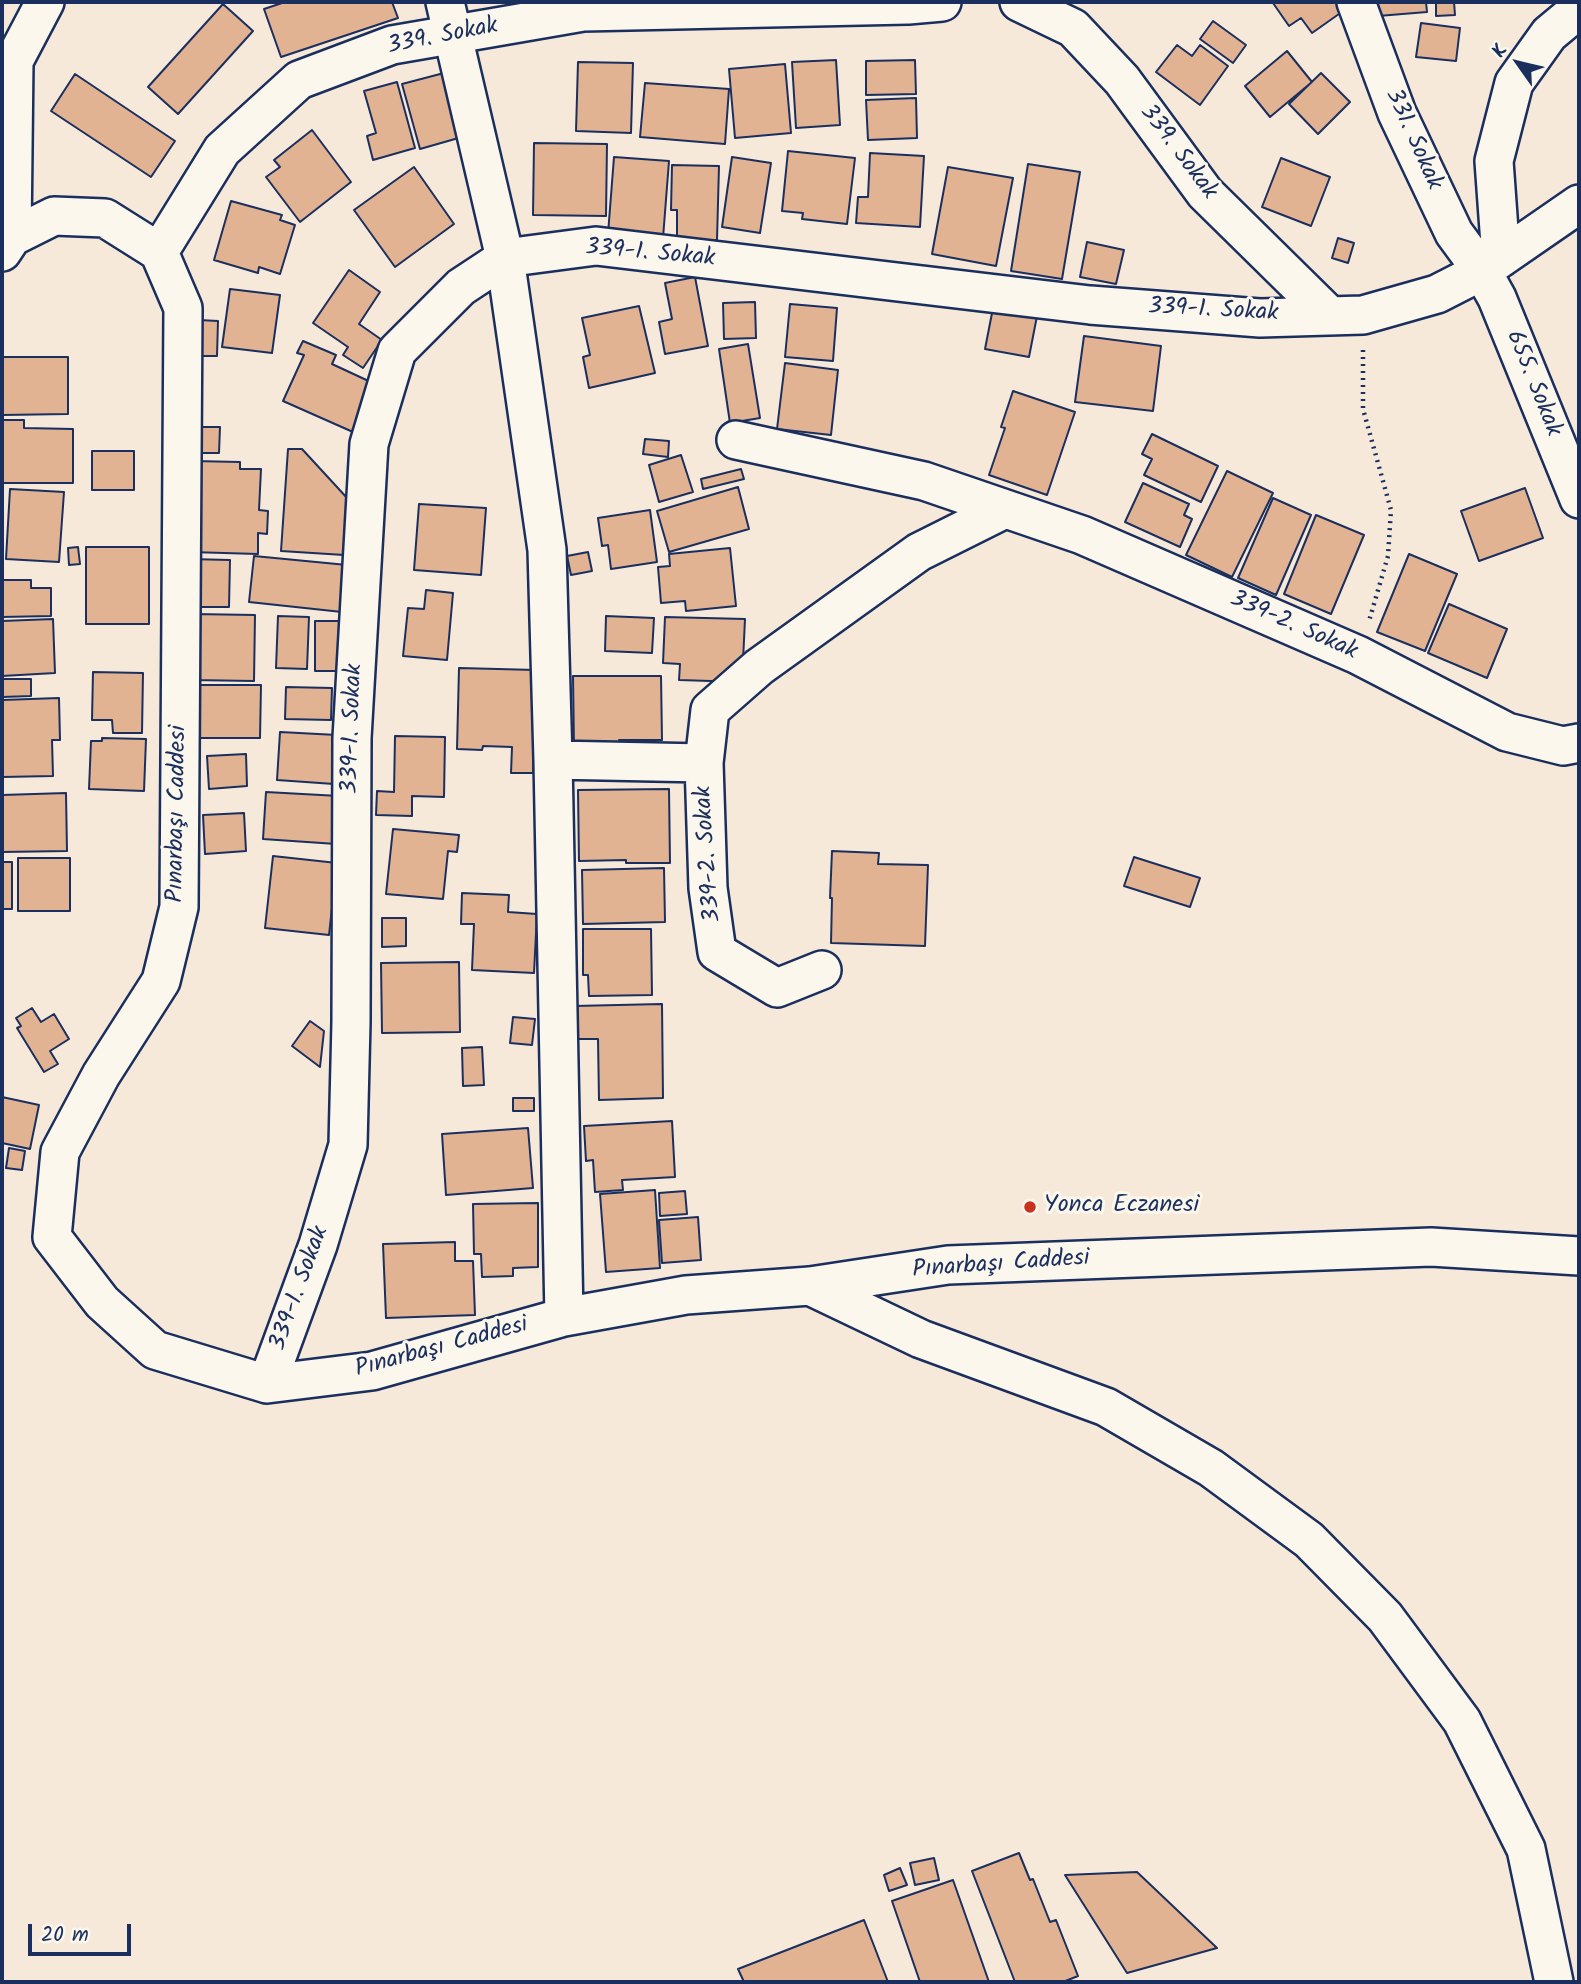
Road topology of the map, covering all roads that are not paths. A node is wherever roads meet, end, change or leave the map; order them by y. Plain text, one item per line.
1 (45, 2) edge
2 (942, 2) edge
3 (1019, 2) edge
4 (1356, 2) edge
5 (1579, 9) edge
6 (449, 18) edge
7 (1579, 204) edge
8 (7, 244) edge
9 (159, 252) junction
10 (505, 258) junction
11 (1491, 265) junction
12 (1346, 315) junction
13 (736, 440) dead end
14 (1579, 499) edge
15 (1005, 509) junction
16 (1579, 743) edge
17 (553, 760) junction
18 (704, 763) junction
19 (822, 970) dead end
20 (1579, 1256) edge
21 (810, 1286) junction
22 (564, 1317) junction
23 (267, 1384) junction
24 (1554, 1982) edge

1 - 8 street
2 - 6 street, 339. Sokak
3 - 12 street, 339. Sokak
4 - 11 street, 331. Sokak
5 - 11 street
6 - 9 street, 339. Sokak
6 - 10 street
7 - 11 street, 339-1. Sokak
8 - 9 street
9 - 23 street, Pınarbaşı Caddesi
10 - 12 street, 339-1. Sokak
10 - 17 street
10 - 23 street, 339-1. Sokak
11 - 12 street, 339-1. Sokak
11 - 14 street, 655. Sokak
13 - 15 street, 339-2. Sokak
15 - 16 street, 339-2. Sokak
15 - 18 street, 339-2. Sokak
17 - 18 street, 339-2. Sokak
17 - 22 street
18 - 19 street, 339-2. Sokak
20 - 21 street, Pınarbaşı Caddesi
21 - 22 street, Pınarbaşı Caddesi
21 - 24 street
22 - 23 street, Pınarbaşı Caddesi

